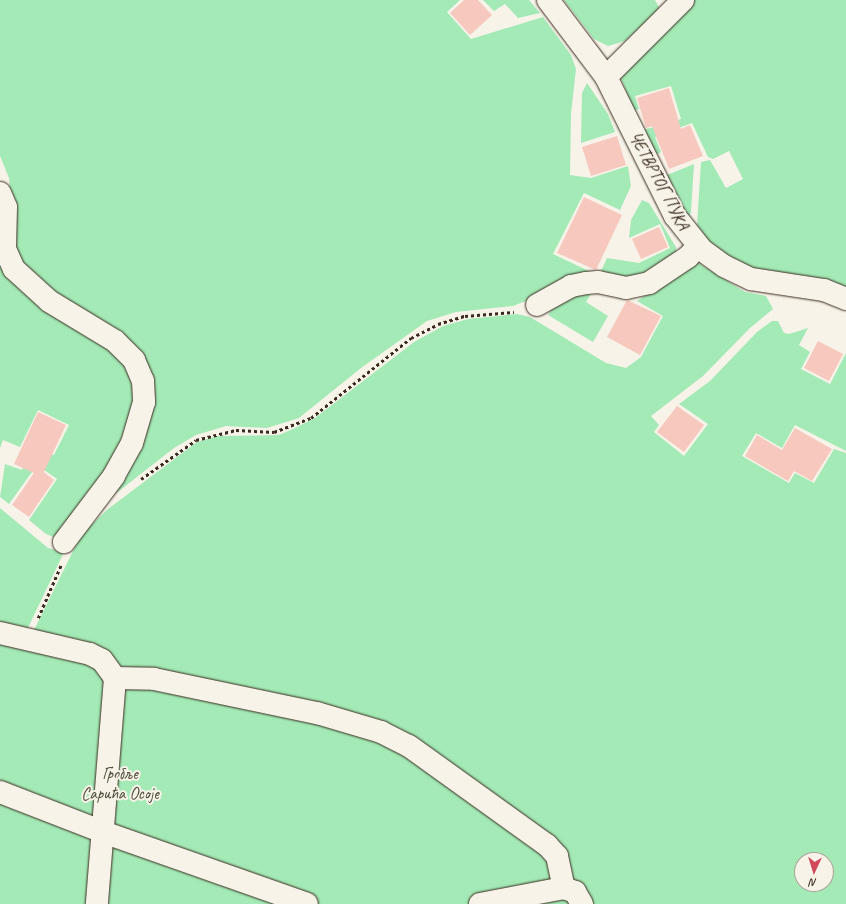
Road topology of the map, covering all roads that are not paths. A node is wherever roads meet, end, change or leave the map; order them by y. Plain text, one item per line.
1 (548, 0) edge
2 (683, 0) edge
3 (606, 77) junction
4 (0, 193) edge
5 (698, 246) junction
6 (846, 299) edge
7 (537, 305) road end
8 (64, 551) road end
9 (0, 633) edge
10 (115, 678) junction
11 (0, 792) edge
12 (103, 832) junction
13 (564, 888) junction
14 (97, 904) edge
15 (307, 904) edge
16 (480, 904) edge
17 (582, 904) edge

1 - 3 street, ЧЕТВРТОГ ПУКА
2 - 3 street
3 - 5 street, ЧЕТВРТОГ ПУКА
4 - 8 street
5 - 6 street, ЧЕТВРТОГ ПУКА
5 - 7 street
9 - 10 street
10 - 12 street
10 - 13 street
11 - 12 street
12 - 14 street
12 - 15 street
13 - 16 street
13 - 17 street

